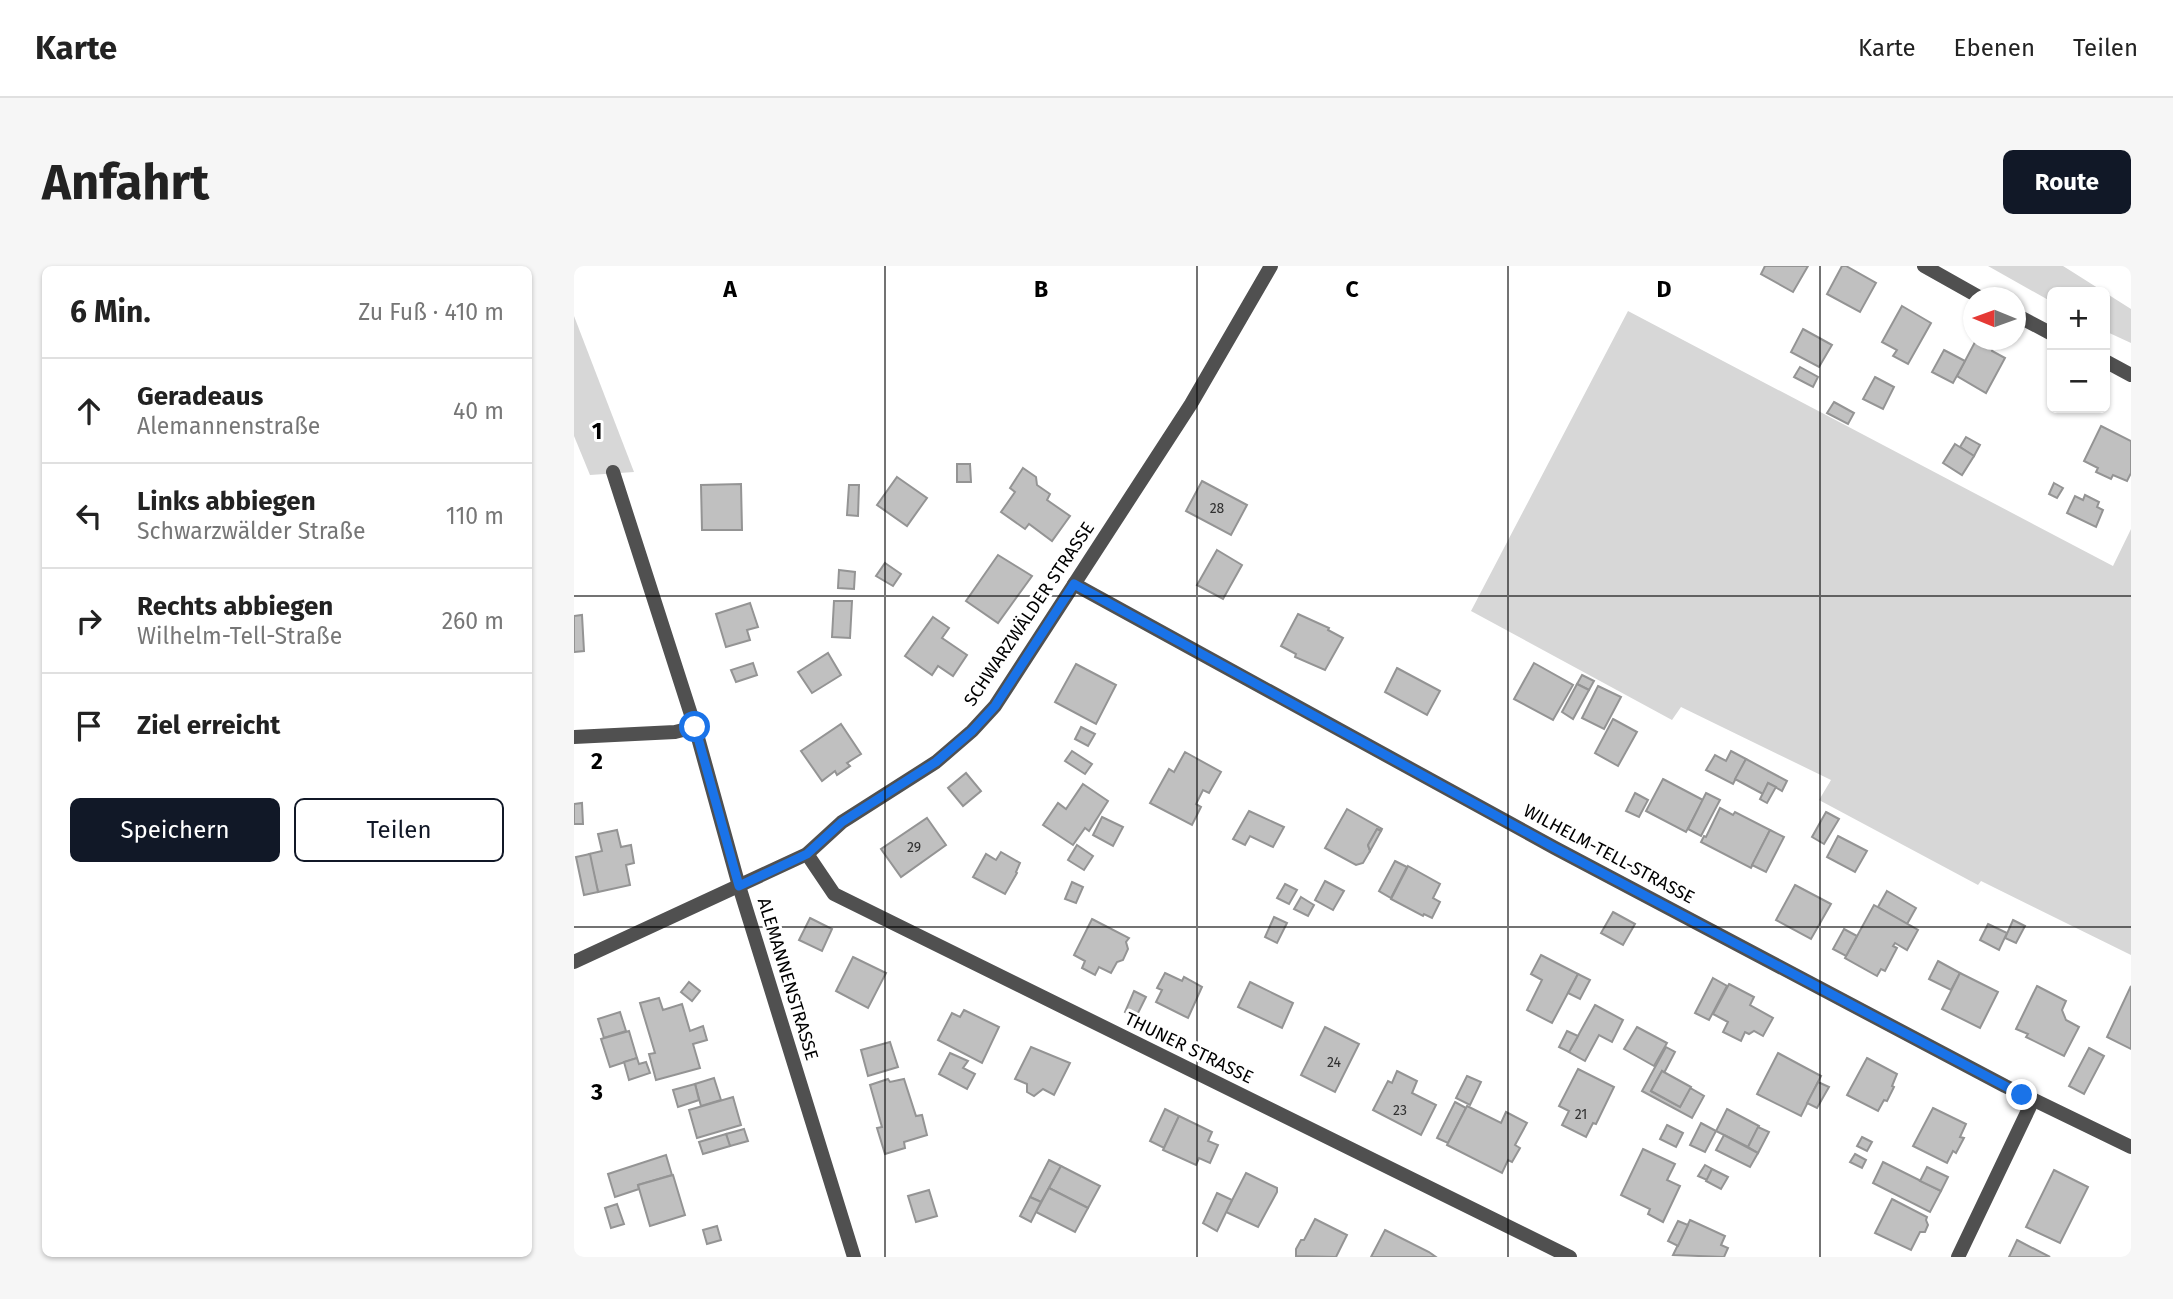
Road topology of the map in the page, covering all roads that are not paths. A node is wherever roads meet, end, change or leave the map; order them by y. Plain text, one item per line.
1 (1271, 266) edge
2 (1924, 266) edge
3 (1963, 288) edge
4 (2026, 321) edge
5 (2047, 331) edge
6 (2110, 364) edge
7 (2131, 375) edge
8 (613, 472) dead end
9 (1074, 584) junction
10 (695, 727) junction
11 (574, 737) edge
12 (807, 854) junction
13 (739, 886) junction
14 (574, 962) edge
15 (2033, 1100) junction
16 (2131, 1147) edge
17 (854, 1257) edge
18 (1570, 1257) edge
19 (1958, 1257) edge

1 - 9 street, SCHWARZWÄLDER STRASSE
2 - 3 street
4 - 5 street
6 - 7 street
8 - 10 street, ALEMANNENSTRASSE
9 - 12 street, SCHWARZWÄLDER STRASSE
9 - 15 street, WILHELM-TELL-STRASSE
10 - 11 street
10 - 13 street, ALEMANNENSTRASSE
12 - 13 street, SCHWARZWÄLDER STRASSE
12 - 18 street, THUNER STRASSE
13 - 14 street, SCHWARZWÄLDER STRASSE
13 - 17 street, ALEMANNENSTRASSE
15 - 16 street, WILHELM-TELL-STRASSE
15 - 19 street

